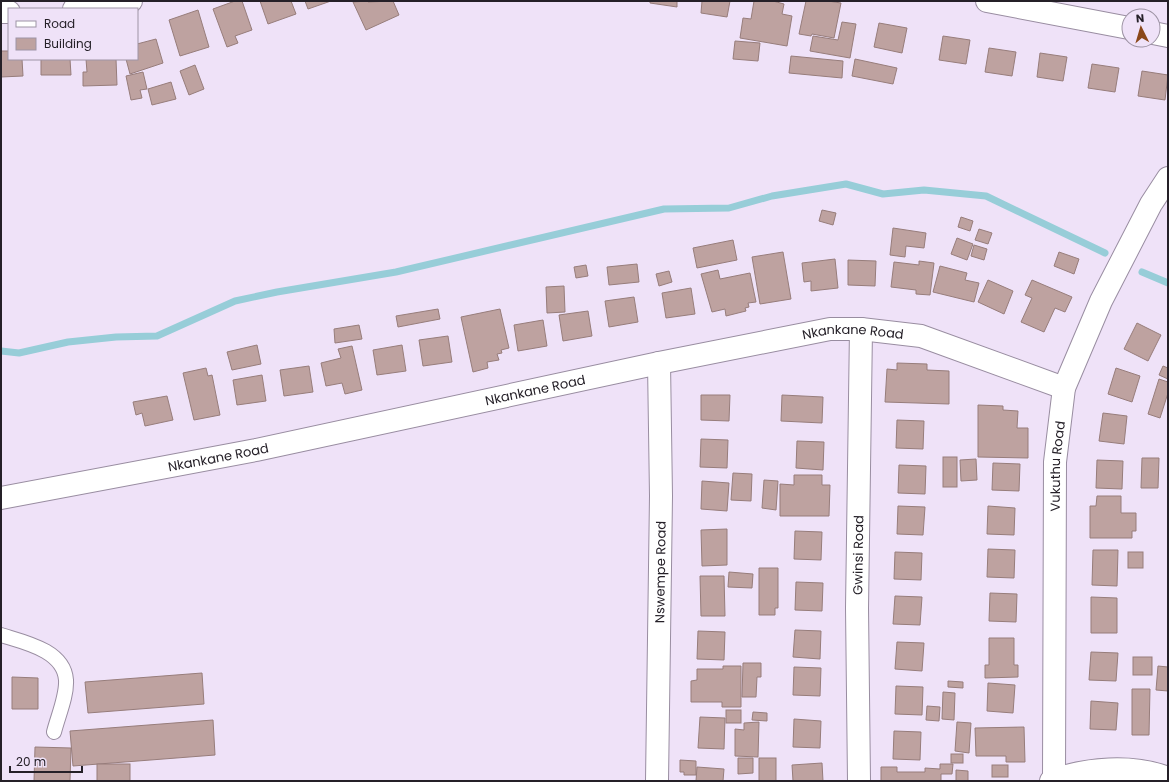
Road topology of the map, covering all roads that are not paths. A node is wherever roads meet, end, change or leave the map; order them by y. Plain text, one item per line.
1 (131, 1) edge
2 (987, 1) edge
3 (81, 8) edge
4 (1121, 26) edge
5 (1168, 178) edge
6 (861, 329) junction
7 (659, 363) junction
8 (1064, 388) junction
9 (1, 498) edge
10 (1, 635) edge
11 (54, 732) dead end
12 (1168, 778) edge
13 (1052, 780) edge
14 (657, 781) edge
15 (859, 781) edge

1 - 3 street
2 - 4 street
5 - 8 street, Vukuthu Road
6 - 7 street, Nkankane Road
6 - 8 street, Nkankane Road
6 - 15 street, Gwinsi Road
7 - 9 street, Nkankane Road
7 - 14 street, Nswempe Road
8 - 13 street, Vukuthu Road
10 - 11 lane
12 - 13 street

